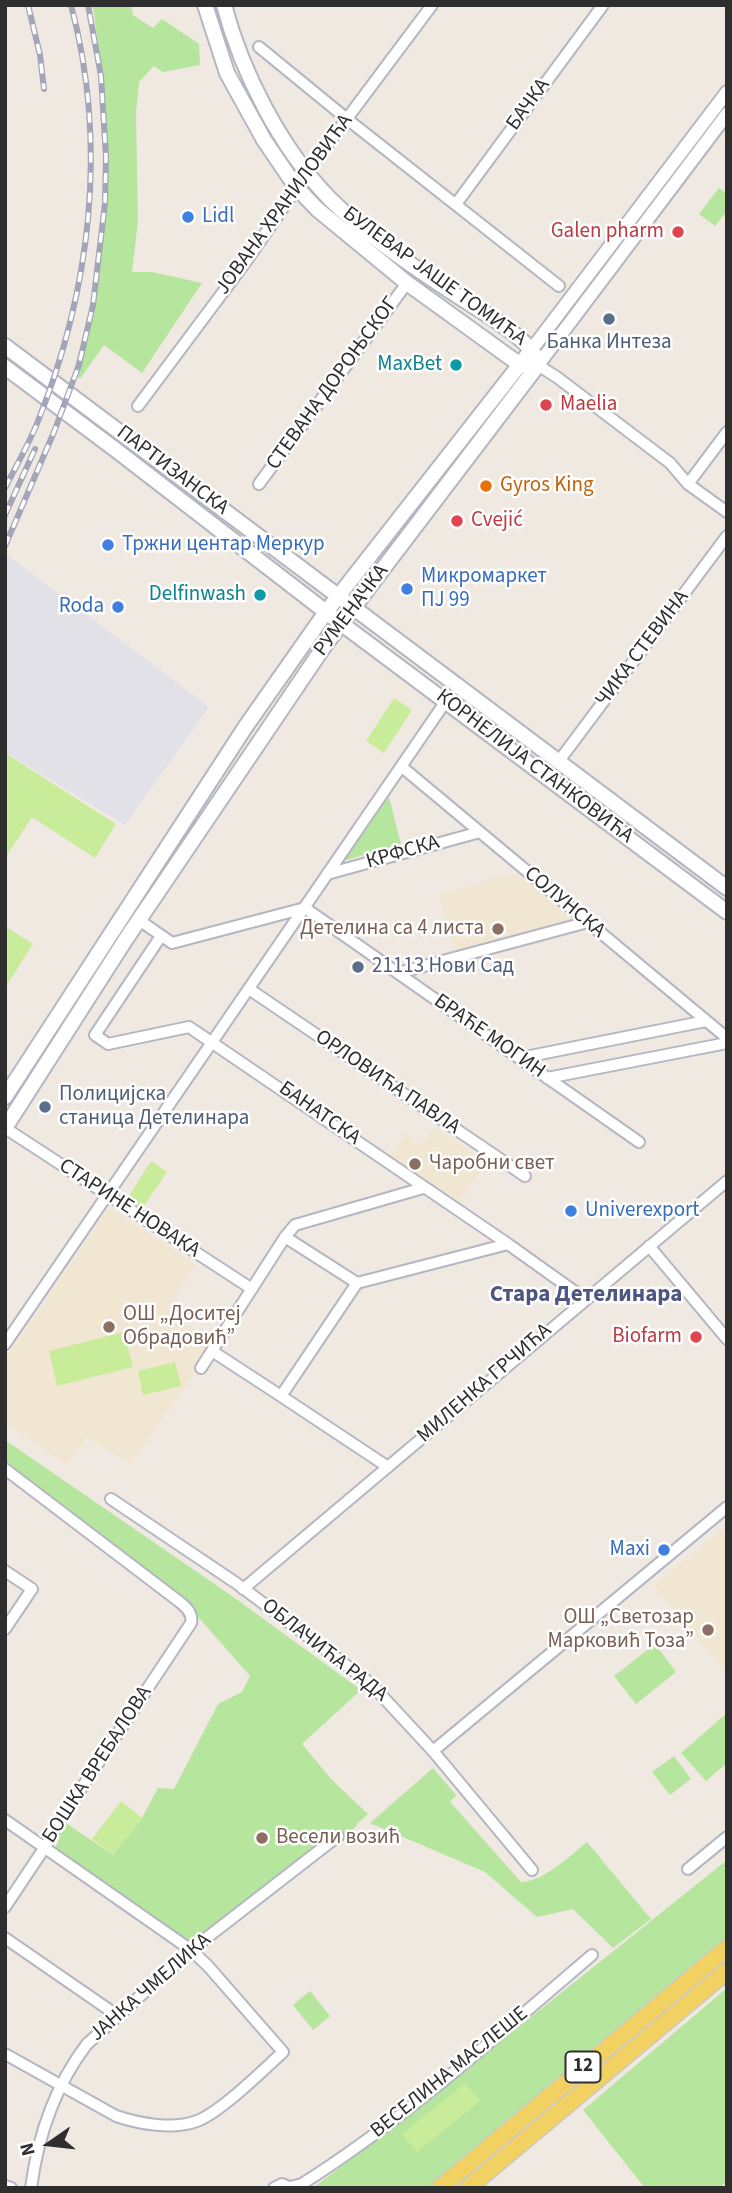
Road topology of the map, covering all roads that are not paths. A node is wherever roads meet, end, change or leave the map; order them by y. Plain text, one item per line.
1 (205, 5) edge
2 (224, 5) edge
3 (432, 5) edge
4 (603, 5) edge
5 (260, 47) dead end
6 (727, 92) edge
7 (727, 114) edge
8 (347, 119) junction
9 (307, 172) junction
10 (296, 187) junction
11 (456, 204) junction
12 (407, 284) junction
13 (559, 286) dead end
14 (5, 346) edge
15 (531, 349) junction
16 (519, 363) junction
17 (538, 365) junction
18 (5, 367) edge
19 (138, 405) dead end
20 (727, 432) edge
21 (259, 484) dead end
22 (688, 484) junction
23 (727, 512) edge
24 (727, 536) edge
25 (338, 596) junction
26 (354, 608) junction
27 (326, 612) junction
28 (341, 623) junction
29 (446, 701) junction
30 (559, 761) junction
31 (401, 766) junction
32 (480, 832) junction
33 (327, 874) junction
34 (727, 888) edge
35 (305, 908) junction
36 (727, 912) edge
37 (139, 920) junction
38 (588, 922) junction
39 (161, 936) junction
40 (398, 973) junction
41 (249, 989) junction
42 (706, 1021) junction
43 (727, 1041) edge
44 (214, 1042) junction
45 (520, 1058) junction
46 (547, 1078) junction
47 (5, 1097) edge
48 (5, 1128) edge
49 (639, 1142) dead end
50 (525, 1176) dead end
51 (727, 1181) edge
52 (423, 1188) junction
53 (108, 1196) junction
54 (285, 1237) junction
55 (508, 1244) junction
56 (649, 1246) junction
57 (357, 1283) junction
58 (252, 1289) junction
59 (584, 1299) junction
60 (727, 1339) edge
61 (5, 1344) edge
62 (212, 1351) junction
63 (201, 1368) dead end
64 (281, 1396) junction
65 (388, 1467) junction
66 (5, 1469) edge
67 (111, 1499) dead end
68 (727, 1507) edge
69 (5, 1571) edge
70 (243, 1589) junction
71 (5, 1629) edge
72 (433, 1751) junction
73 (5, 1820) edge
74 (338, 1836) dead end
75 (727, 1837) edge
76 (45, 1847) junction
77 (688, 1869) dead end
78 (532, 1870) dead end
79 (5, 1907) edge
80 (5, 1938) edge
81 (727, 1948) edge
82 (191, 1950) junction
83 (592, 1955) dead end
84 (727, 1971) edge
85 (118, 2015) junction
86 (5, 2054) edge
87 (60, 2085) junction
88 (5, 2186) edge
89 (295, 2187) edge
90 (11, 2188) edge
91 (32, 2188) edge
92 (274, 2188) edge
93 (440, 2188) edge
94 (468, 2188) edge

1 - 10 main road, БУЛЕВАР ЈАШЕ ТОМИЋА
2 - 9 main road, БУЛЕВАР ЈАШЕ ТОМИЋА
3 - 8 street, ЈОВАНА ХРАНИЛОВИЋА
4 - 11 street, БАЧКА
5 - 8 street
6 - 15 street, РУМЕНАЧКА
7 - 17 street, РУМЕНАЧКА
8 - 9 street, ЈОВАНА ХРАНИЛОВИЋА
8 - 11 street
9 - 10 street, ЈОВАНА ХРАНИЛОВИЋА
9 - 15 main road, БУЛЕВАР ЈАШЕ ТОМИЋА
10 - 12 main road, БУЛЕВАР ЈАШЕ ТОМИЋА
10 - 19 street, ЈОВАНА ХРАНИЛОВИЋА
11 - 13 street
12 - 16 main road, БУЛЕВАР ЈАШЕ ТОМИЋА
12 - 21 street, СТЕВАНА ДОРОЊСКОГ
14 - 25 main road, ПАРТИЗАНСКА
15 - 16 main road, РУМЕНАЧКА
15 - 17 main road, БУЛЕВАР ЈАШЕ ТОМИЋА
16 - 17 main road, БУЛЕВАР ЈАШЕ ТОМИЋА
16 - 25 main road, РУМЕНАЧКА
17 - 22 street
17 - 26 main road, РУМЕНАЧКА
18 - 27 main road, ПАРТИЗАНСКА
20 - 22 street
22 - 23 street
24 - 30 street, ЧИКА СТЕВИНА
25 - 26 main road, ПАРТИЗАНСКА
25 - 27 main road, РУМЕНАЧКА
26 - 28 main road, РУМЕНАЧКА
26 - 30 main road, КОРНЕЛИЈА СТАНКОВИЋА
27 - 28 main road, ПАРТИЗАНСКА
27 - 47 main road, РУМЕНАЧКА
28 - 29 main road, КОРНЕЛИЈА СТАНКОВИЋА
28 - 37 main road, РУМЕНАЧКА
29 - 31 street
29 - 36 main road, КОРНЕЛИЈА СТАНКОВИЋА
30 - 34 main road, КОРНЕЛИЈА СТАНКОВИЋА
31 - 32 street, СОЛУНСКА
31 - 33 street
32 - 33 street, КРФСКА
32 - 38 street, СОЛУНСКА
33 - 35 street
35 - 39 street
35 - 40 street, БРАЋЕ МОГИН
35 - 41 street
37 - 39 street
37 - 48 main road, РУМЕНАЧКА
38 - 40 street
38 - 42 street, СОЛУНСКА
39 - 44 street, БАНАТСКА
40 - 45 street, БРАЋЕ МОГИН
41 - 44 street
41 - 50 street, ОРЛОВИЋА ПАВЛА
42 - 43 street, СОЛУНСКА
42 - 45 street
43 - 46 street
44 - 52 street, БАНАТСКА
44 - 53 street
45 - 46 street, БРАЋЕ МОГИН
46 - 49 street, БРАЋЕ МОГИН
48 - 53 street, СТАРИНЕ НОВАКА
51 - 56 street, МИЛЕНКА ГРЧИЋА
52 - 54 street
52 - 55 street, БАНАТСКА
53 - 58 street, СТАРИНЕ НОВАКА
53 - 61 street
54 - 57 street
54 - 58 street
55 - 57 street
55 - 59 street, БАНАТСКА
56 - 59 street, МИЛЕНКА ГРЧИЋА
56 - 60 street
57 - 64 street
58 - 62 street
59 - 65 street, МИЛЕНКА ГРЧИЋА
62 - 63 street
62 - 64 street
64 - 65 street
65 - 70 street, МИЛЕНКА ГРЧИЋА
66 - 76 street, БОШКА ВРЕБАЛОВА
67 - 70 street, ОБЛАЧИЋА РАДА
68 - 72 street
69 - 71 street
70 - 72 street, ОБЛАЧИЋА РАДА
72 - 78 street, ОБЛАЧИЋА РАДА
73 - 76 street
74 - 82 street, ЈАНКА ЧМЕЛИКА
75 - 77 street
76 - 79 street, БОШКА ВРЕБАЛОВА
76 - 82 street
80 - 85 street
81 - 93 main road, 12
82 - 85 street, ЈАНКА ЧМЕЛИКА
82 - 87 street
83 - 89 street, ВЕСЕЛИНА МАСЛЕШЕ
84 - 94 main road, 12
85 - 87 street, ЈАНКА ЧМЕЛИКА
86 - 87 street
87 - 91 street, ЈАНКА ЧМЕЛИКА
88 - 90 street
89 - 92 street

